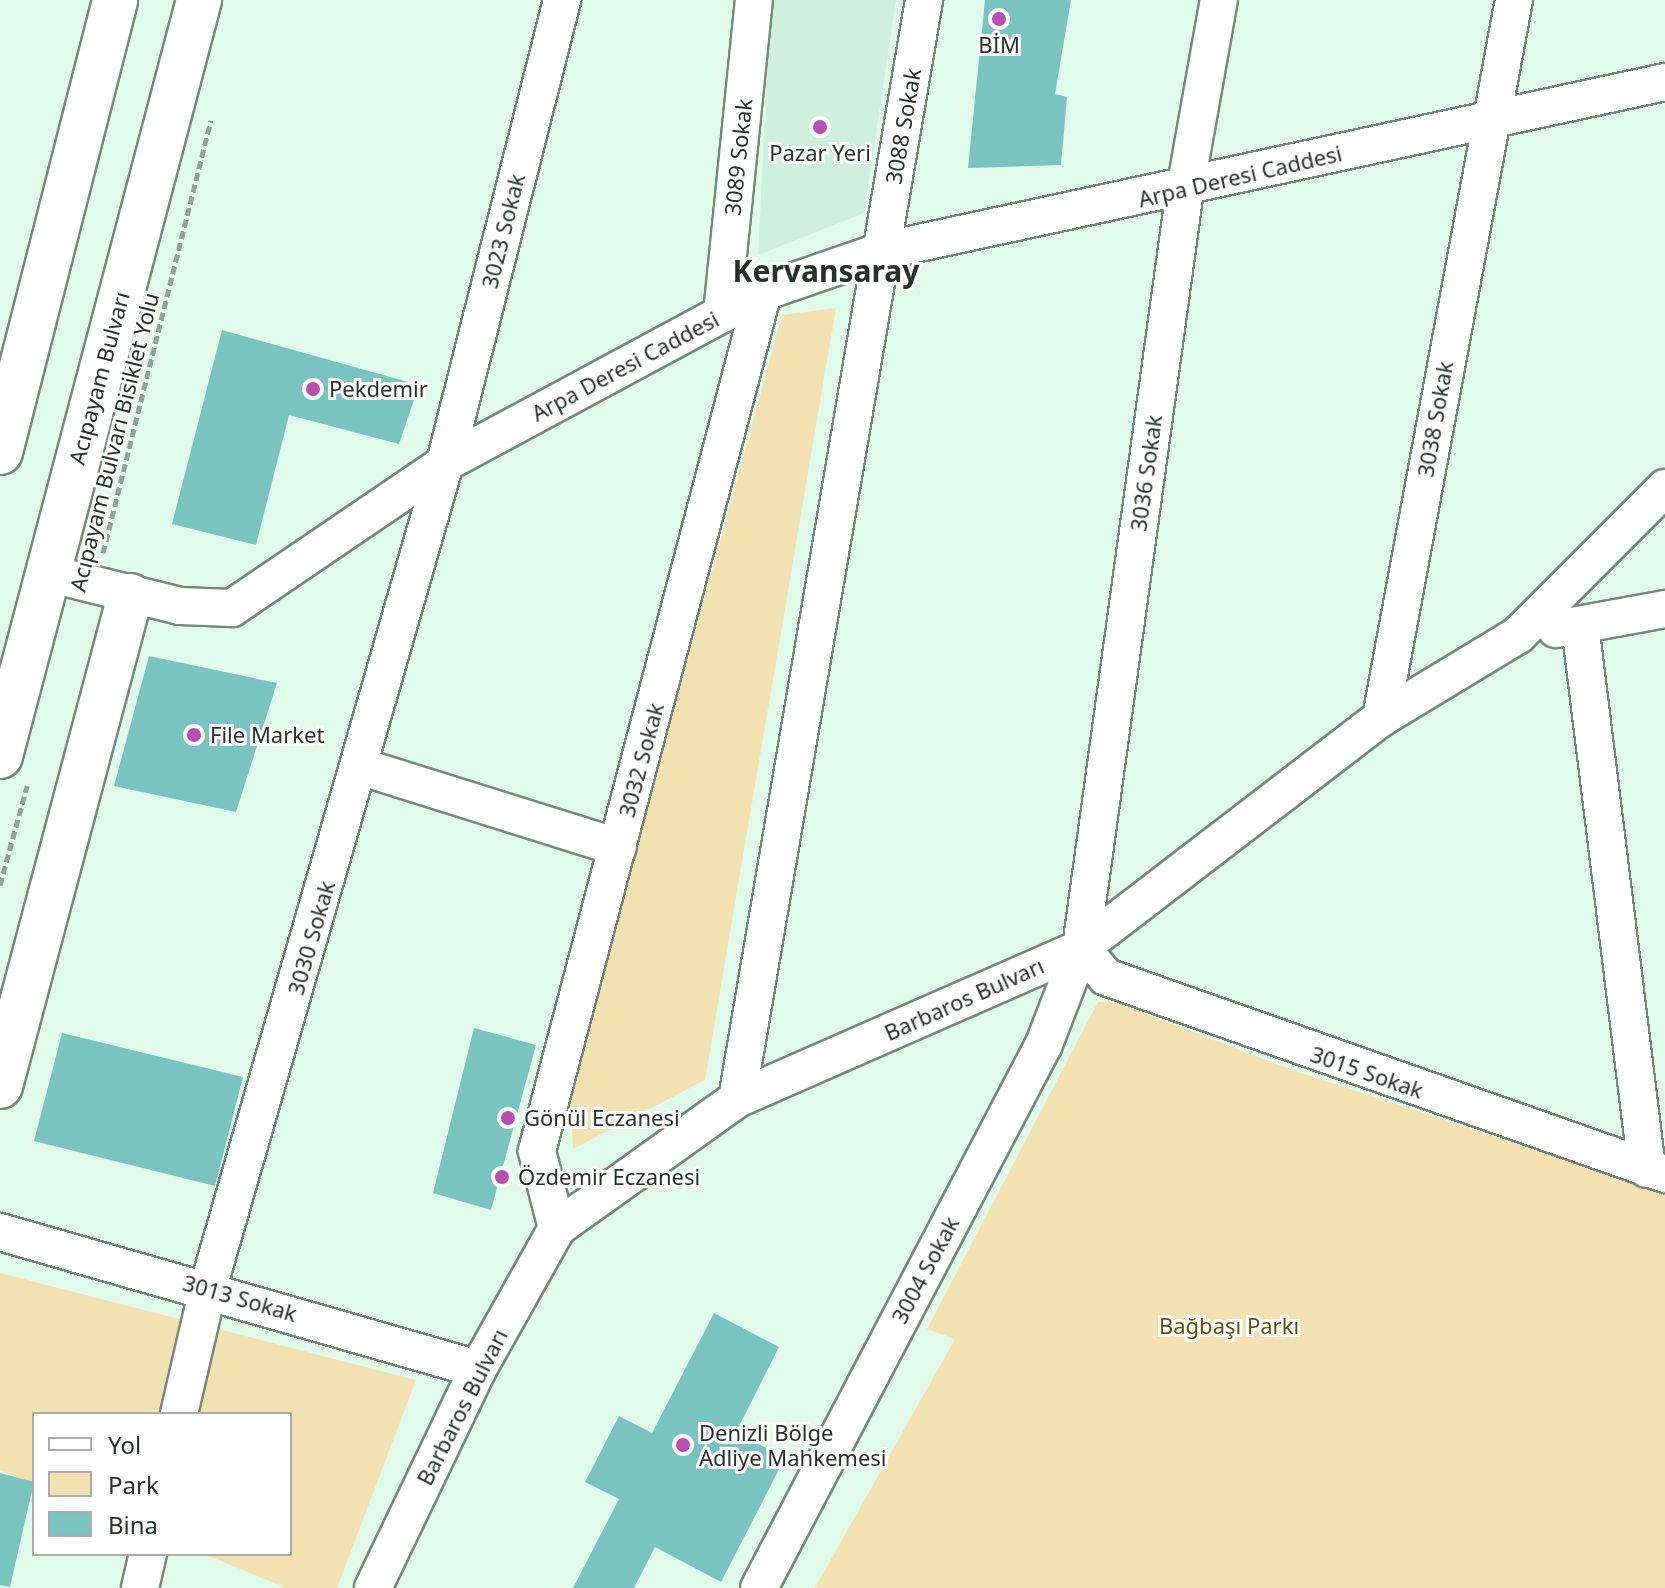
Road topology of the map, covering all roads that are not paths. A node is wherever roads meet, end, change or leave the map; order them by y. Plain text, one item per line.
1 (115, 0) edge
2 (199, 0) edge
3 (562, 0) edge
4 (754, 0) edge
5 (924, 0) edge
6 (1219, 0) edge
7 (1514, 0) edge
8 (1665, 82) edge
9 (1488, 120) junction
10 (1185, 190) junction
11 (882, 251) junction
12 (763, 292) junction
13 (722, 314) junction
14 (0, 452) edge
15 (445, 463) junction
16 (1665, 488) edge
17 (47, 573) junction
18 (113, 591) junction
19 (1665, 609) edge
20 (1580, 625) junction
21 (1518, 635) junction
22 (1381, 718) junction
23 (362, 767) junction
24 (14, 768) edge
25 (618, 847) junction
26 (1081, 948) junction
27 (0, 1086) edge
28 (737, 1099) junction
29 (1656, 1171) edge
30 (557, 1228) junction
31 (0, 1232) edge
32 (208, 1288) junction
33 (478, 1369) junction
34 (179, 1412) edge
35 (148, 1556) edge
36 (140, 1588) edge
37 (373, 1588) edge
38 (759, 1588) edge

1 - 14 main road
2 - 17 main road, Acıpayam Bulvarı
3 - 15 street, 3023 Sokak
4 - 13 street, 3089 Sokak
5 - 11 street, 3088 Sokak
6 - 10 street, 3036 Sokak
7 - 9 street, 3038 Sokak
8 - 9 street, Arpa Deresi Caddesi
9 - 10 street, Arpa Deresi Caddesi
9 - 22 street, 3038 Sokak
10 - 11 street, Arpa Deresi Caddesi
10 - 26 street, 3036 Sokak
11 - 12 street, Arpa Deresi Caddesi
11 - 28 street, 3088 Sokak
12 - 13 street, Arpa Deresi Caddesi
12 - 25 street, 3032 Sokak
13 - 15 street, Arpa Deresi Caddesi
15 - 18 street, Arpa Deresi Caddesi
15 - 23 street, 3030 Sokak
16 - 21 street, Barbaros Bulvarı
17 - 18 street, Arpa Deresi Caddesi
17 - 24 main road, Acıpayam Bulvarı
18 - 27 main road
19 - 20 street
20 - 21 street
20 - 29 street
21 - 22 street, Barbaros Bulvarı
22 - 26 street, Barbaros Bulvarı
23 - 25 street
23 - 32 street, 3030 Sokak
25 - 30 street, 3032 Sokak
26 - 28 street, Barbaros Bulvarı
26 - 29 street, 3015 Sokak
26 - 38 street, 3004 Sokak
28 - 30 street, Barbaros Bulvarı
30 - 33 street, Barbaros Bulvarı
31 - 32 street, 3013 Sokak
32 - 33 street, 3013 Sokak
32 - 34 street, 3030 Sokak
33 - 37 street, Barbaros Bulvarı
35 - 36 street

